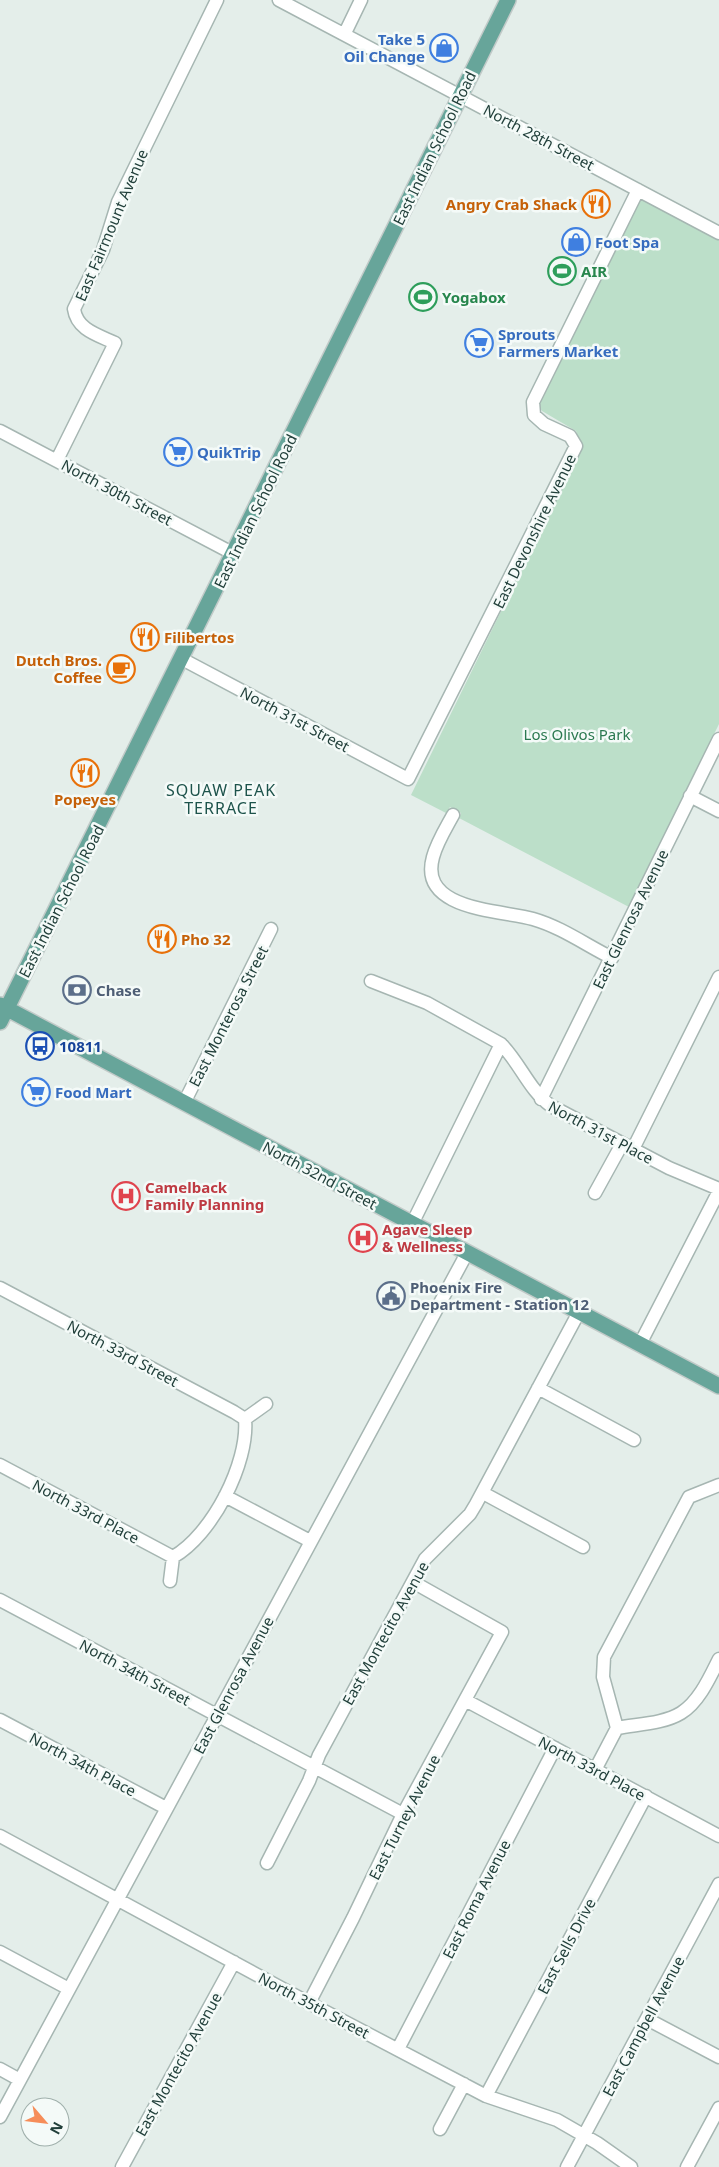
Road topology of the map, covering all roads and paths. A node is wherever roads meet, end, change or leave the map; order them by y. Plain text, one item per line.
1 (217, 0) edge
2 (280, 0) edge
3 (361, 0) edge
4 (508, 0) edge
5 (345, 33) junction
6 (460, 96) junction
7 (638, 190) junction
8 (719, 233) edge
9 (0, 432) edge
10 (57, 460) junction
11 (234, 554) junction
12 (182, 658) junction
13 (719, 739) edge
14 (408, 779) joint
15 (690, 796) junction
16 (719, 811) edge
17 (453, 815) dead end
18 (271, 929) dead end
19 (612, 958) junction
20 (719, 977) edge
21 (370, 981) dead end
22 (2, 1012) edge
23 (501, 1044) junction
24 (541, 1099) junction
25 (184, 1103) junction
26 (628, 1146) junction
27 (719, 1190) edge
28 (596, 1193) dead end
29 (412, 1224) junction
30 (467, 1253) junction
31 (0, 1288) edge
32 (579, 1312) junction
33 (640, 1344) junction
34 (719, 1386) edge
35 (538, 1388) junction
36 (266, 1404) dead end
37 (245, 1419) junction
38 (634, 1440) dead end
39 (0, 1465) edge
40 (719, 1485) edge
41 (483, 1493) junction
42 (225, 1496) junction
43 (310, 1541) junction
44 (583, 1547) dead end
45 (173, 1556) junction
46 (170, 1581) dead end
47 (413, 1582) junction
48 (0, 1600) edge
49 (719, 1659) edge
50 (465, 1700) junction
51 (217, 1715) junction
52 (0, 1720) edge
53 (617, 1728) junction
54 (555, 1748) junction
55 (313, 1766) junction
56 (595, 1770) junction
57 (646, 1796) junction
58 (166, 1808) junction
59 (403, 1814) junction
60 (0, 1836) edge
61 (719, 1836) edge
62 (267, 1863) dead end
63 (719, 1884) edge
64 (118, 1898) junction
65 (713, 1909) edge
66 (0, 1952) edge
67 (234, 1962) junction
68 (69, 1989) junction
69 (309, 2003) junction
70 (648, 2019) junction
71 (398, 2049) junction
72 (719, 2058) edge
73 (0, 2069) edge
74 (20, 2080) junction
75 (464, 2084) junction
76 (486, 2096) junction
77 (719, 2108) edge
78 (0, 2117) edge
79 (440, 2129) dead end
80 (584, 2136) junction
81 (122, 2167) edge
82 (567, 2167) edge
83 (631, 2167) edge
84 (687, 2167) edge

1 - 10 street, East Fairmount Avenue
2 - 5 street, North 28th Street
3 - 5 street
4 - 6 main road, East Indian School Road
5 - 6 street, North 28th Street
6 - 7 street, North 28th Street
6 - 11 main road, East Indian School Road
7 - 8 street, North 28th Street
7 - 14 street, East Devonshire Avenue
9 - 10 street, North 30th Street
10 - 11 street, North 30th Street
11 - 12 main road, East Indian School Road
12 - 14 street, North 31st Street
12 - 22 main road, East Indian School Road
13 - 15 street, East Glenrosa Avenue
15 - 16 street
15 - 19 street, East Glenrosa Avenue
17 - 19 street
18 - 25 street, East Monterosa Street
19 - 24 street, East Glenrosa Avenue
20 - 26 street
21 - 23 street, North 31st Place
22 - 25 main road, North 32nd Street
23 - 24 street, North 31st Place
23 - 29 street
24 - 26 street, North 31st Place
25 - 29 main road, North 32nd Street
26 - 27 street, North 31st Place
26 - 28 street
27 - 33 street
29 - 30 main road, North 32nd Street
30 - 32 main road, North 32nd Street
30 - 43 street, East Glenrosa Avenue
31 - 37 street, North 33rd Street
32 - 33 main road, North 32nd Street
32 - 35 street, East Montecito Avenue
33 - 34 main road, North 32nd Street
35 - 38 street
35 - 41 street, East Montecito Avenue
36 - 37 street
37 - 42 street
39 - 45 street, North 33rd Place
40 - 53 street
41 - 44 street
41 - 47 street, East Montecito Avenue
42 - 43 street
42 - 45 street
43 - 51 street, East Glenrosa Avenue
45 - 46 street
47 - 50 street, East Turney Avenue
47 - 55 street, East Montecito Avenue
48 - 51 street, North 34th Street
49 - 53 street
50 - 54 street, North 33rd Place
50 - 59 street, East Turney Avenue
51 - 55 street, North 34th Street
51 - 58 street, East Glenrosa Avenue
52 - 58 street, North 34th Place
53 - 56 street
54 - 56 street, North 33rd Place
54 - 71 street, East Roma Avenue
55 - 59 street, North 34th Street
55 - 62 street, East Montecito Avenue
56 - 57 street, North 33rd Place
57 - 61 street, North 33rd Place
57 - 76 street, East Sells Drive
58 - 64 street, East Glenrosa Avenue
59 - 69 street, East Turney Avenue
60 - 64 street, North 35th Street
63 - 65 street, East Campbell Avenue
64 - 67 street, North 35th Street
64 - 68 street, East Glenrosa Avenue
65 - 70 street, East Campbell Avenue
66 - 68 street
67 - 69 street, North 35th Street
67 - 81 street, East Montecito Avenue
68 - 74 street, East Glenrosa Avenue
69 - 71 street, North 35th Street
70 - 72 street
70 - 80 street, East Campbell Avenue
71 - 75 street, North 35th Street
73 - 74 street
74 - 78 street, East Glenrosa Avenue
75 - 76 street, North 35th Street
75 - 79 street
76 - 80 street, North 35th Street
77 - 84 street
80 - 82 street, East Campbell Avenue
80 - 83 street, North 35th Street

